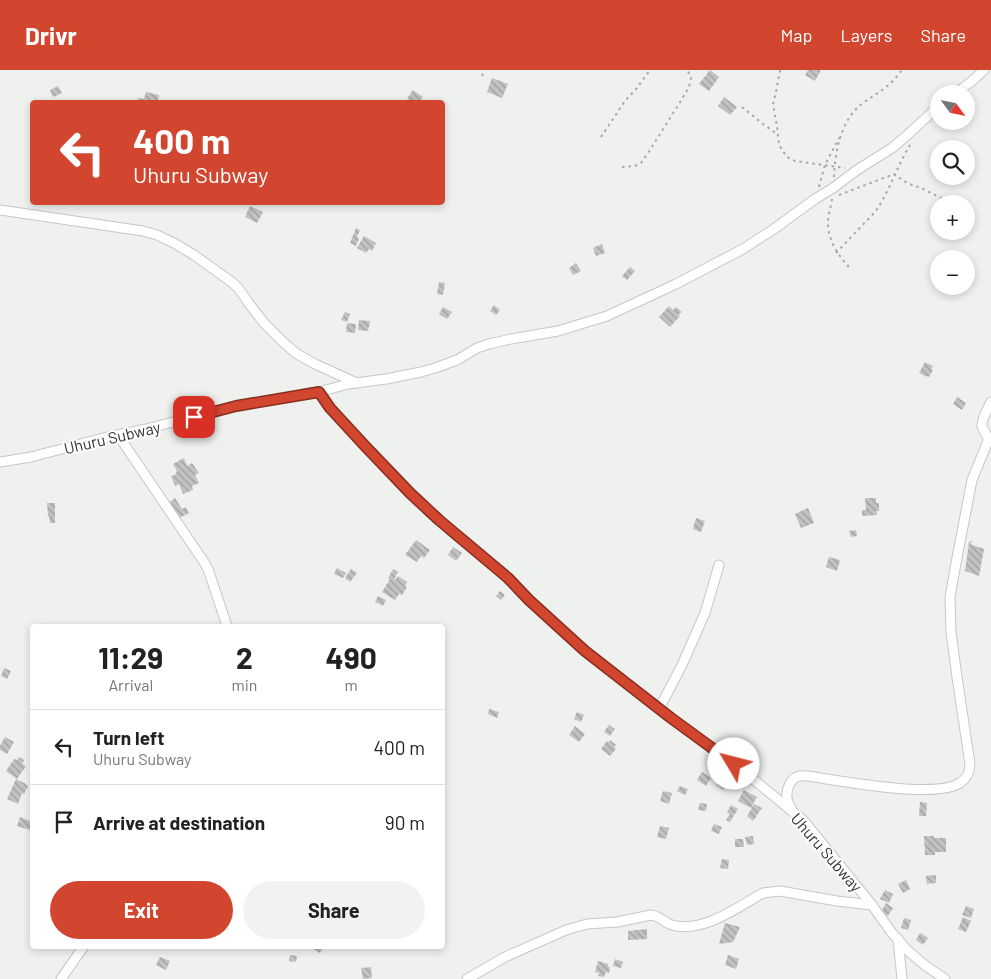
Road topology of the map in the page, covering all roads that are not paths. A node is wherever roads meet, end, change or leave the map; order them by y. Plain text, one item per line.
1 (984, 70) edge
2 (966, 85) edge
3 (930, 114) edge
4 (0, 210) edge
5 (357, 383) junction
6 (319, 392) junction
7 (991, 402) edge
8 (118, 435) junction
9 (0, 462) edge
10 (719, 565) dead end
11 (226, 624) edge
12 (659, 709) junction
13 (792, 810) junction
14 (872, 905) junction
15 (898, 939) junction
16 (82, 949) edge
17 (61, 979) edge
18 (467, 979) edge
19 (902, 979) edge
20 (945, 979) edge

1 - 2 street
3 - 5 street
4 - 5 street
5 - 6 street
6 - 8 street, Uhuru Subway
6 - 12 street, Uhuru Subway
7 - 13 street
8 - 9 street, Uhuru Subway
8 - 11 street
10 - 12 street
12 - 13 street, Uhuru Subway
13 - 14 street, Uhuru Subway
14 - 15 street, Uhuru Subway
14 - 18 street
15 - 19 street
15 - 20 street, Uhuru Subway
16 - 17 street

